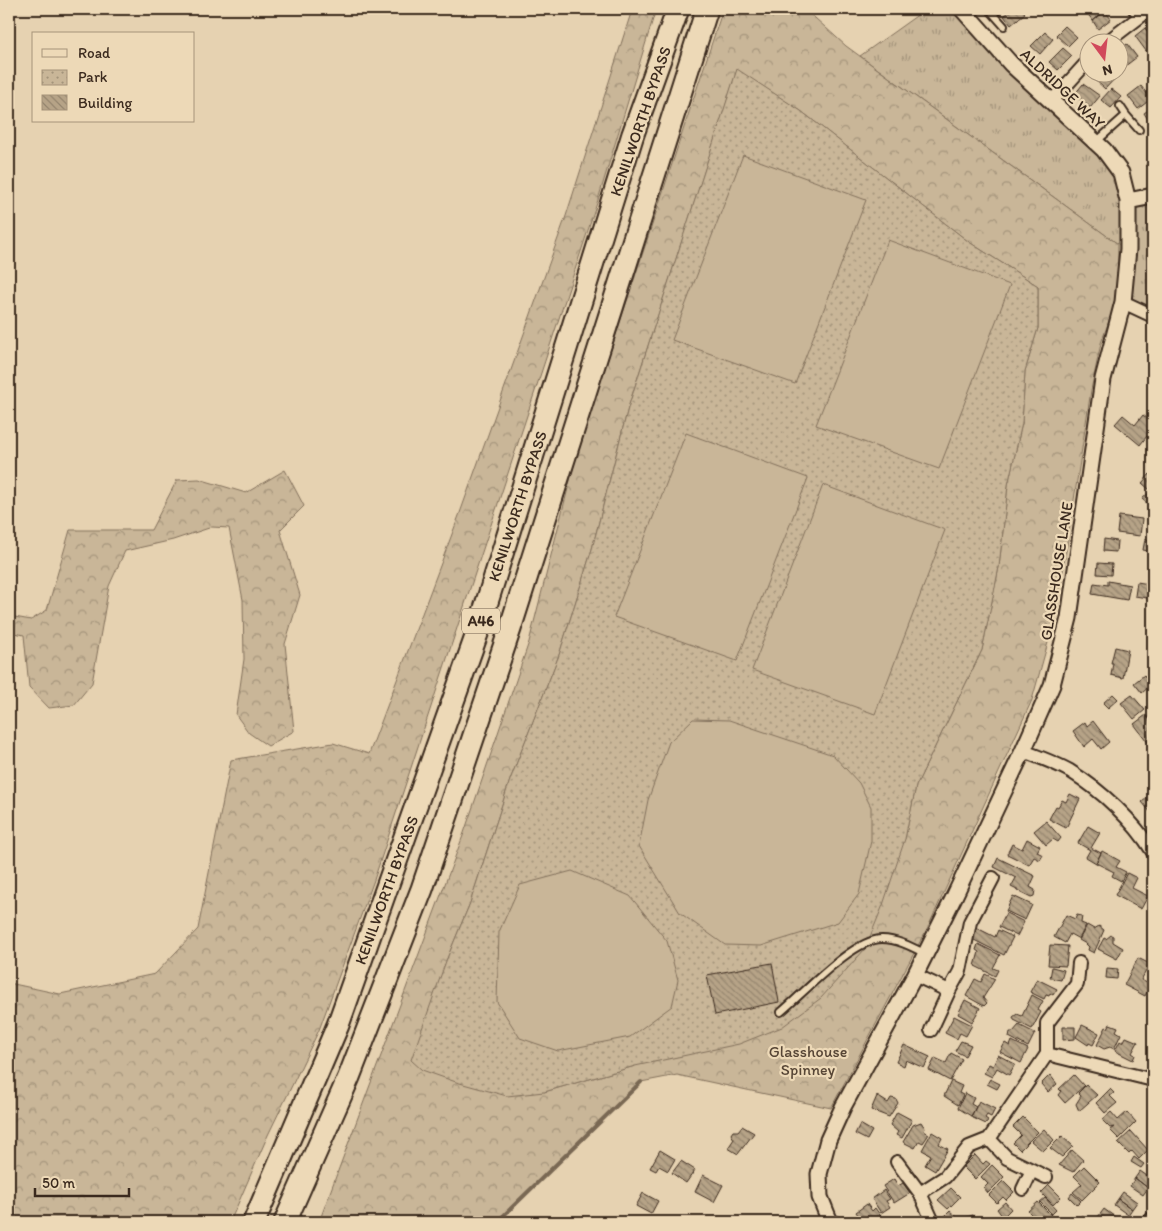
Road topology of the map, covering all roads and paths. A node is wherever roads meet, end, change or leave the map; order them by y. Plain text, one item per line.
1 (678, 9) edge
2 (707, 9) edge
3 (962, 9) edge
4 (990, 9) edge
5 (1150, 9) edge
6 (1134, 13) edge
7 (1004, 26) dead end
8 (1116, 32) edge
9 (1080, 70) edge
10 (1051, 102) junction
11 (1120, 106) dead end
12 (1126, 115) junction
13 (1139, 130) dead end
14 (1096, 142) junction
15 (1153, 196) edge
16 (1128, 201) junction
17 (1123, 302) junction
18 (1153, 316) edge
19 (1023, 751) junction
20 (1150, 837) edge
21 (1153, 852) edge
22 (993, 878) dead end
23 (926, 954) junction
24 (1080, 963) dead end
25 (915, 975) junction
26 (949, 991) junction
27 (781, 1012) dead end
28 (931, 1030) dead end
29 (1047, 1054) junction
30 (1153, 1080) edge
31 (989, 1139) junction
32 (897, 1162) dead end
33 (1032, 1170) junction
34 (1046, 1177) dead end
35 (1023, 1190) dead end
36 (920, 1193) junction
37 (1153, 1218) edge
38 (254, 1222) edge
39 (285, 1222) edge
40 (830, 1222) edge
41 (934, 1222) edge
42 (1148, 1222) edge

1 - 38 highway, KENILWORTH BYPASS / A46
2 - 39 highway, KENILWORTH BYPASS / A46
3 - 10 street, ALDRIDGE WAY
4 - 7 lane
5 - 6 street
6 - 8 street
9 - 10 street
10 - 14 street, ALDRIDGE WAY
11 - 12 lane
12 - 13 lane
12 - 14 lane
14 - 16 street, ALDRIDGE WAY
15 - 16 street
16 - 17 street, GLASSHOUSE LANE
17 - 18 street
17 - 19 street, GLASSHOUSE LANE
19 - 20 street
19 - 23 street, GLASSHOUSE LANE
20 - 21 street
22 - 26 street
23 - 25 street, GLASSHOUSE LANE
23 - 27 lane
24 - 29 street
25 - 26 street
25 - 40 street, GLASSHOUSE LANE
26 - 28 street
29 - 30 street
29 - 31 street
31 - 33 street
31 - 36 street
32 - 36 street
33 - 34 street
33 - 35 street
36 - 41 street
37 - 42 street

